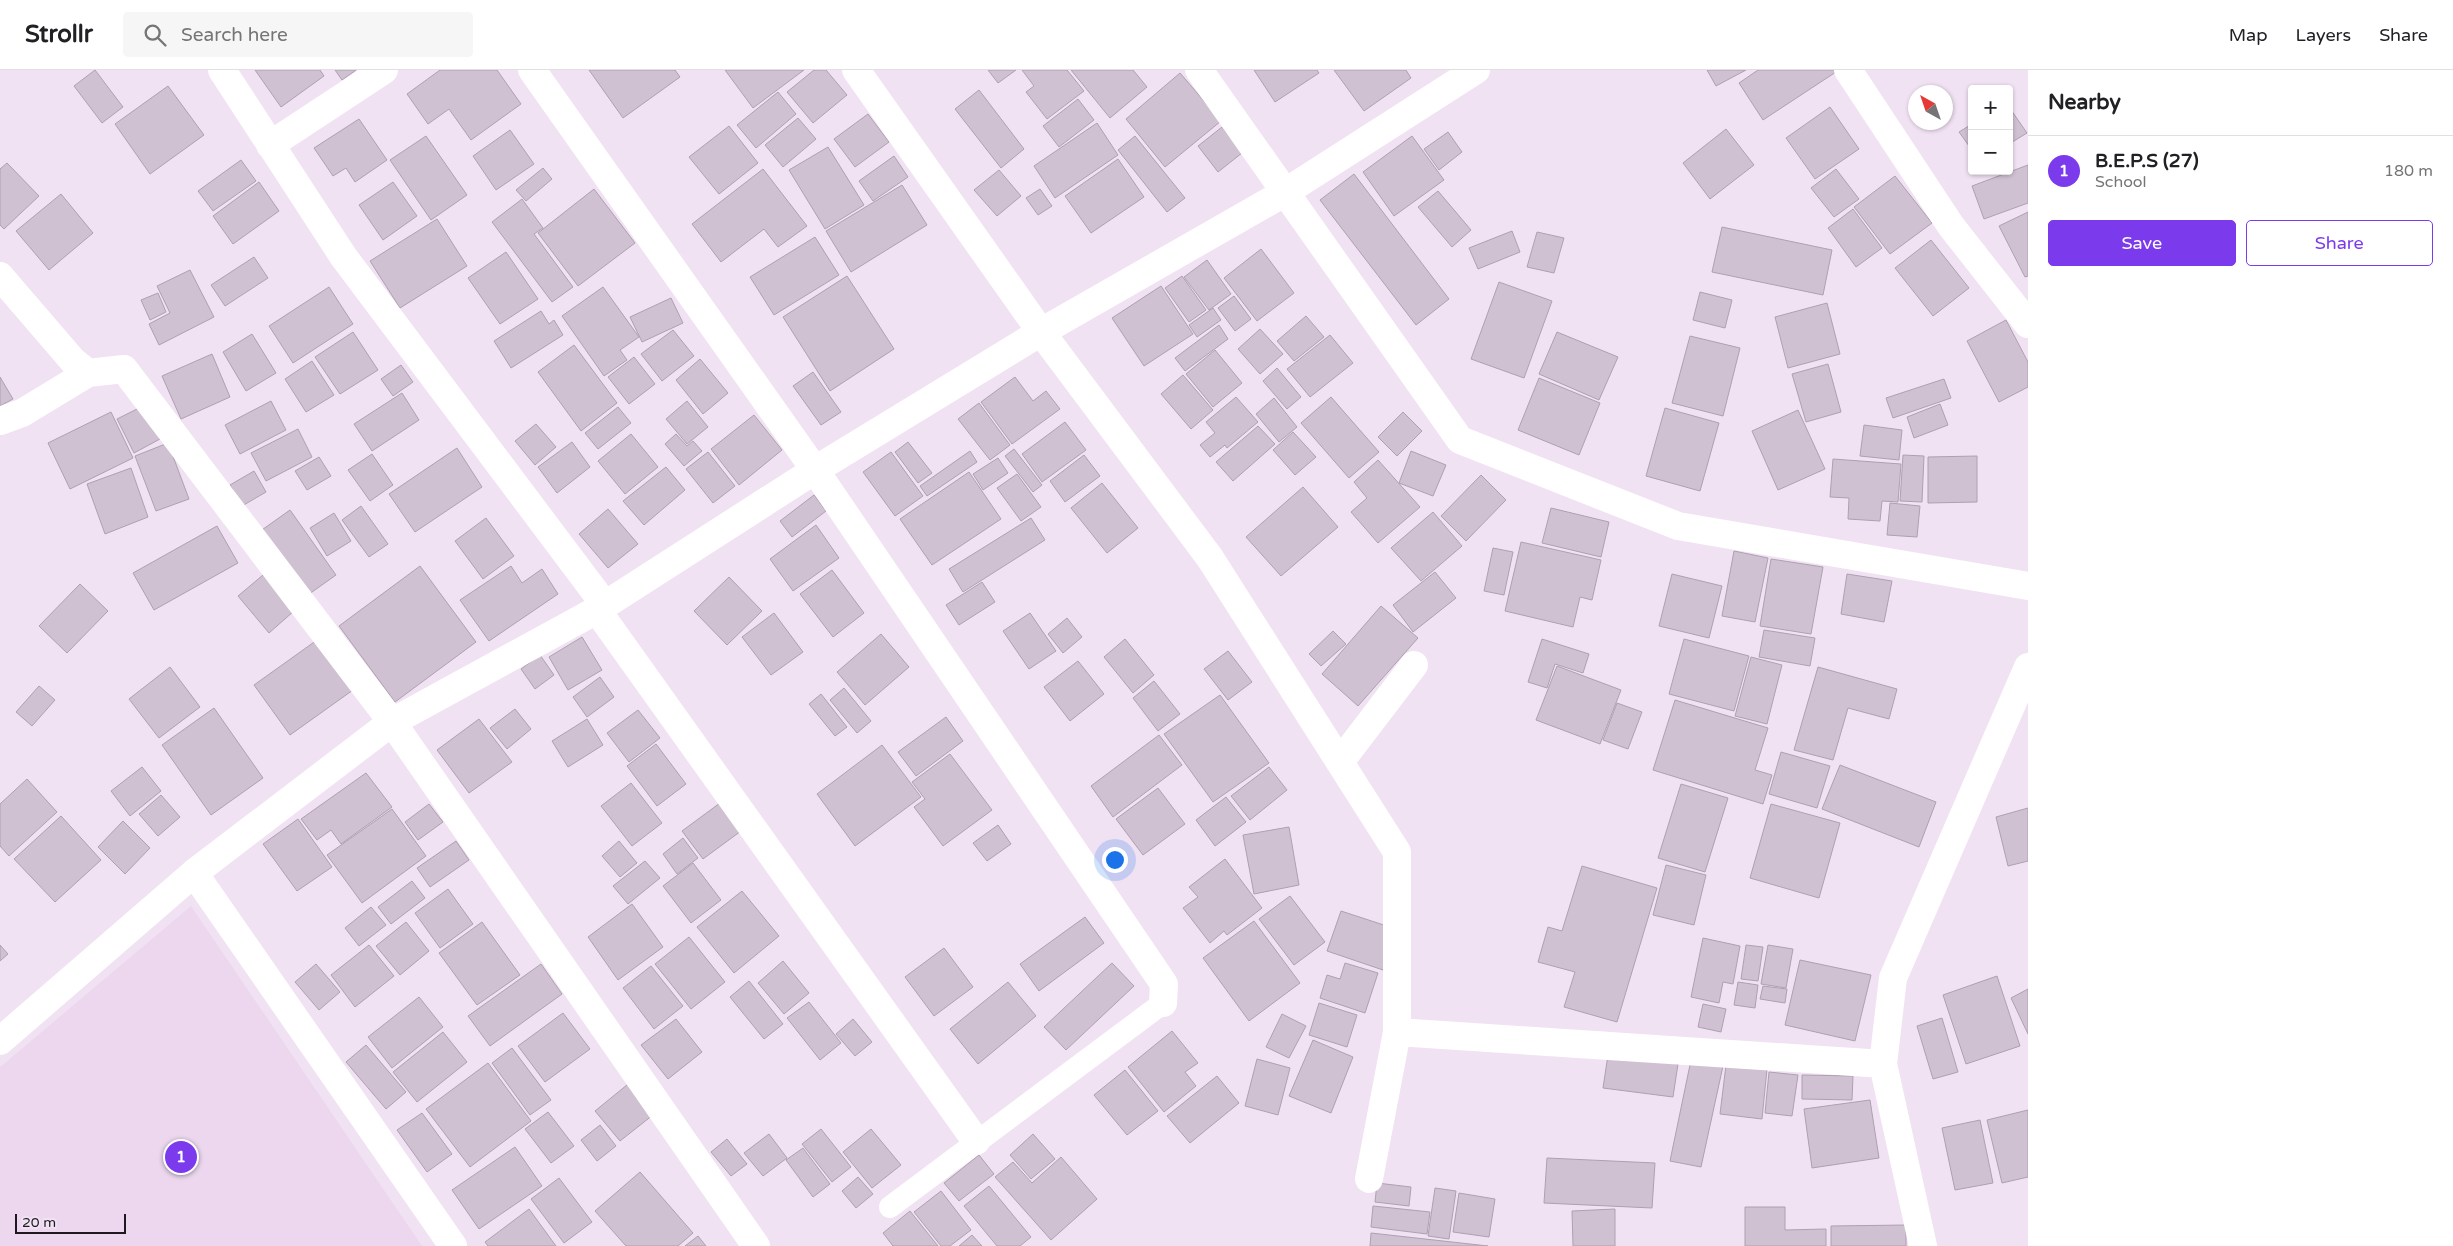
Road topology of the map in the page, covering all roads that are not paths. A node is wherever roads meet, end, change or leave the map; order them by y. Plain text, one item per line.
1 (222, 70) edge
2 (384, 70) edge
3 (532, 70) edge
4 (856, 70) edge
5 (1199, 70) edge
6 (1476, 70) edge
7 (1848, 70) edge
8 (270, 145) junction
9 (1284, 193) junction
10 (0, 276) edge
11 (2028, 324) edge
12 (1040, 332) junction
13 (88, 373) junction
14 (0, 421) edge
15 (815, 470) junction
16 (2028, 586) edge
17 (601, 608) junction
18 (1414, 665) dead end
19 (2028, 668) edge
20 (392, 722) junction
21 (1340, 762) junction
22 (194, 873) junction
23 (1163, 1003) joint
24 (1397, 1032) junction
25 (0, 1041) edge
26 (1883, 1064) junction
27 (976, 1141) junction
28 (1369, 1178) dead end
29 (890, 1207) dead end
30 (452, 1246) edge
31 (756, 1246) edge
32 (1923, 1246) edge

1 - 8 street
2 - 8 street
3 - 15 street
4 - 12 street
5 - 9 street
6 - 9 street
7 - 11 street
8 - 17 street
9 - 12 street
9 - 16 street
10 - 13 street
12 - 15 street
12 - 21 street
13 - 14 street
13 - 20 street
15 - 17 street
15 - 23 street
17 - 20 street
17 - 27 street
18 - 21 street
19 - 26 street
20 - 22 street
20 - 31 street
21 - 24 street
22 - 25 street
22 - 30 street
23 - 27 lane
24 - 26 street
24 - 28 street
26 - 32 street
27 - 29 lane

